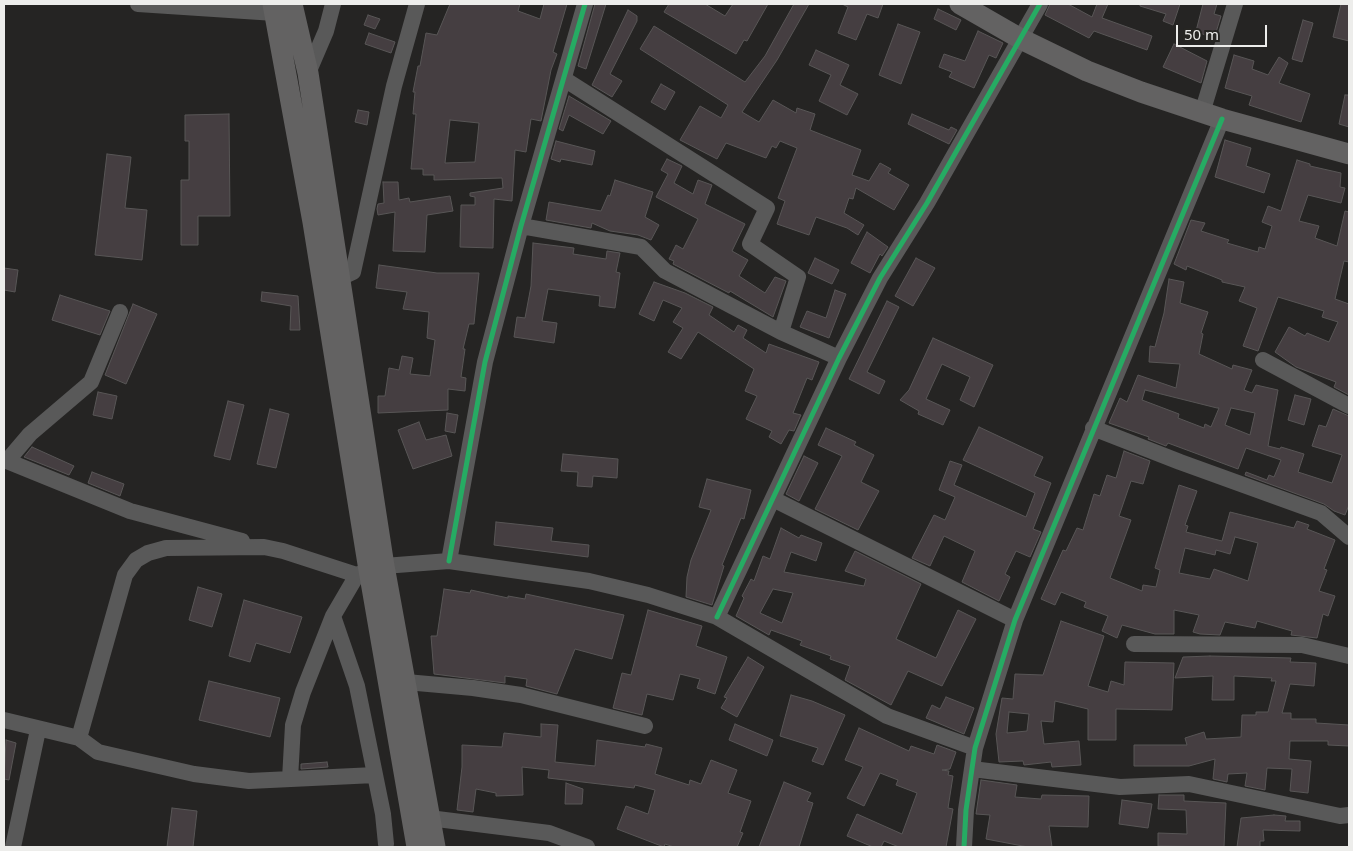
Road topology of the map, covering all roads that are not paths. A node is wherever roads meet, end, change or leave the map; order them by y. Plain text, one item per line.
1 (138, 4) edge
2 (333, 4) edge
3 (417, 4) edge
4 (585, 4) edge
5 (960, 4) edge
6 (1040, 4) edge
7 (1235, 4) edge
8 (280, 7) edge
9 (1021, 39) junction
10 (308, 73) junction
11 (564, 78) junction
12 (1202, 113) junction
13 (1222, 119) junction
14 (1349, 154) edge
15 (521, 226) junction
16 (340, 278) junction
17 (120, 312) dead end
18 (781, 332) junction
19 (839, 358) junction
20 (1264, 360) dead end
21 (1349, 406) edge
22 (1093, 428) junction
23 (5, 460) edge
24 (773, 498) junction
25 (1348, 534) edge
26 (264, 547) junction
27 (449, 561) junction
28 (370, 570) junction
29 (333, 616) junction
30 (716, 617) junction
31 (1015, 620) junction
32 (1134, 644) dead end
33 (1349, 656) edge
34 (406, 682) junction
35 (4, 720) edge
36 (646, 726) dead end
37 (38, 730) junction
38 (80, 738) junction
39 (975, 748) junction
40 (972, 769) junction
41 (375, 775) junction
42 (290, 779) junction
43 (1349, 816) edge
44 (429, 818) junction
45 (386, 844) dead end
46 (13, 847) edge
47 (417, 847) edge
48 (434, 847) edge
49 (586, 847) edge
50 (964, 847) edge

1 - 8 street
2 - 10 street
3 - 16 street
4 - 11 street
5 - 9 main road
6 - 9 street
7 - 12 street
8 - 10 main road
8 - 28 main road
9 - 12 main road
9 - 19 street
10 - 16 main road
11 - 15 street
11 - 18 street
12 - 13 main road
13 - 14 main road
13 - 22 street
15 - 18 street
15 - 27 street
16 - 28 main road
17 - 23 street
18 - 19 street
19 - 24 street
20 - 21 street
22 - 25 street
22 - 31 street
23 - 26 street
24 - 30 street
24 - 31 street
26 - 28 street
26 - 38 street
27 - 28 street
27 - 30 street
28 - 29 street
28 - 34 main road
28 - 47 main road
29 - 41 street
29 - 42 street
30 - 39 street
31 - 39 street
32 - 33 street
34 - 36 street
34 - 44 main road
35 - 37 street
37 - 38 street
37 - 46 street
38 - 42 street
39 - 40 street
40 - 43 street
40 - 50 street
41 - 42 street
41 - 45 street
44 - 48 main road
44 - 49 street

